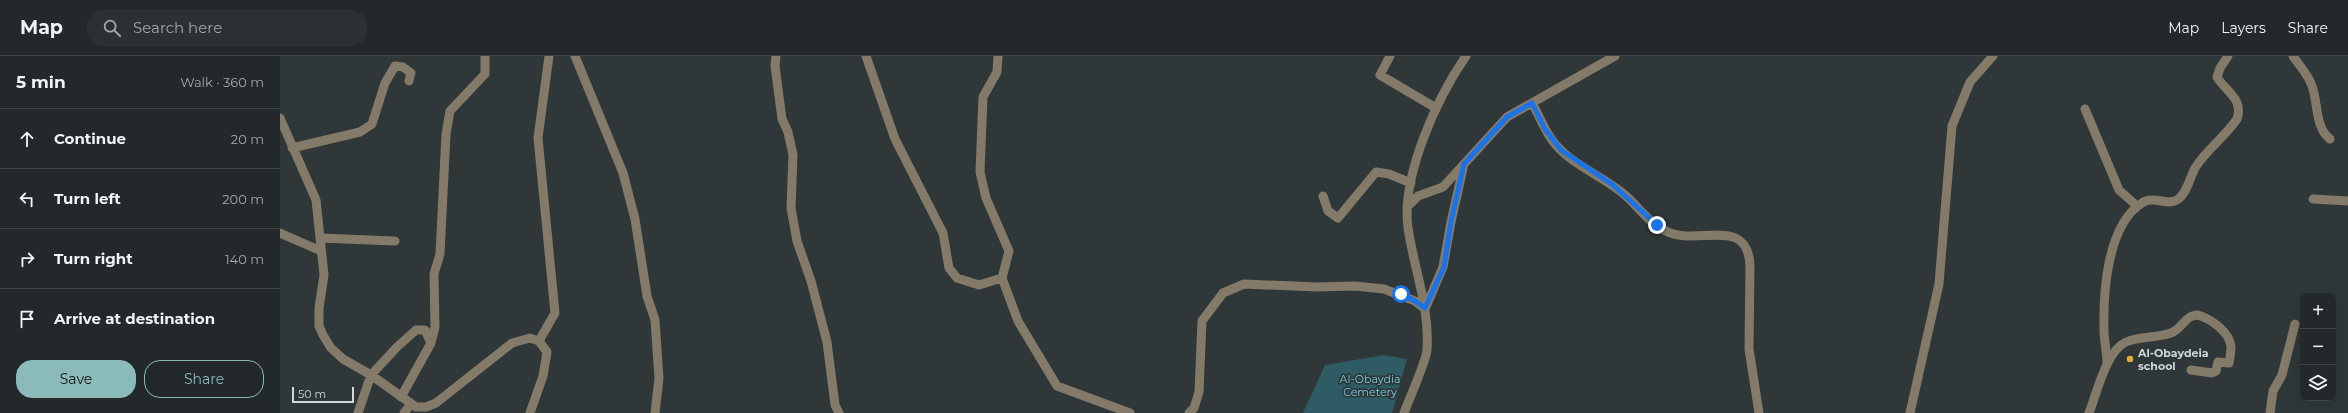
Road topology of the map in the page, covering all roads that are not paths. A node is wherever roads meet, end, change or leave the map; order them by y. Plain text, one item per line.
1 (485, 56) edge
2 (549, 56) edge
3 (574, 56) edge
4 (776, 56) edge
5 (866, 56) edge
6 (998, 56) edge
7 (1390, 56) edge
8 (1466, 56) edge
9 (1615, 56) edge
10 (1993, 56) edge
11 (2228, 56) edge
12 (2293, 56) edge
13 (409, 82) dead end
14 (1532, 103) junction
15 (1436, 108) junction
16 (2085, 109) dead end
17 (280, 118) edge
18 (2330, 139) dead end
19 (292, 148) junction
20 (1464, 164) junction
21 (1412, 183) junction
22 (1323, 196) dead end
23 (2313, 199) dead end
24 (2348, 201) edge
25 (2137, 206) junction
26 (1407, 207) junction
27 (280, 233) edge
28 (320, 238) junction
29 (395, 241) dead end
30 (321, 251) junction
31 (1002, 278) junction
32 (1425, 308) junction
33 (2295, 324) dead end
34 (539, 341) junction
35 (431, 343) junction
36 (2107, 363) junction
37 (2191, 370) dead end
38 (372, 375) junction
39 (402, 397) junction
40 (411, 404) junction
41 (358, 413) edge
42 (404, 413) edge
43 (530, 413) edge
44 (655, 413) edge
45 (839, 413) edge
46 (1130, 413) edge
47 (1189, 413) edge
48 (1404, 413) edge
49 (1759, 413) edge
50 (1910, 413) edge
51 (2088, 413) edge
52 (2270, 413) edge

1 - 35 street
2 - 34 street
3 - 44 street
4 - 45 street
5 - 31 street
6 - 31 street
7 - 15 street
8 - 15 street
9 - 14 street
10 - 50 street
11 - 25 street
12 - 18 street
13 - 19 street
14 - 20 street
14 - 49 street
15 - 21 street
16 - 25 street
17 - 19 street
19 - 28 street
20 - 26 street
20 - 32 street
21 - 22 street
21 - 26 street
23 - 24 street
25 - 36 street
26 - 32 street
27 - 30 street
28 - 29 street
28 - 30 street
30 - 38 street
31 - 46 street
32 - 47 street
32 - 48 street
33 - 52 street
34 - 40 street
34 - 43 street
35 - 38 street
35 - 39 street
36 - 37 street
36 - 51 street
38 - 39 street
38 - 41 street
39 - 40 street
40 - 42 street

